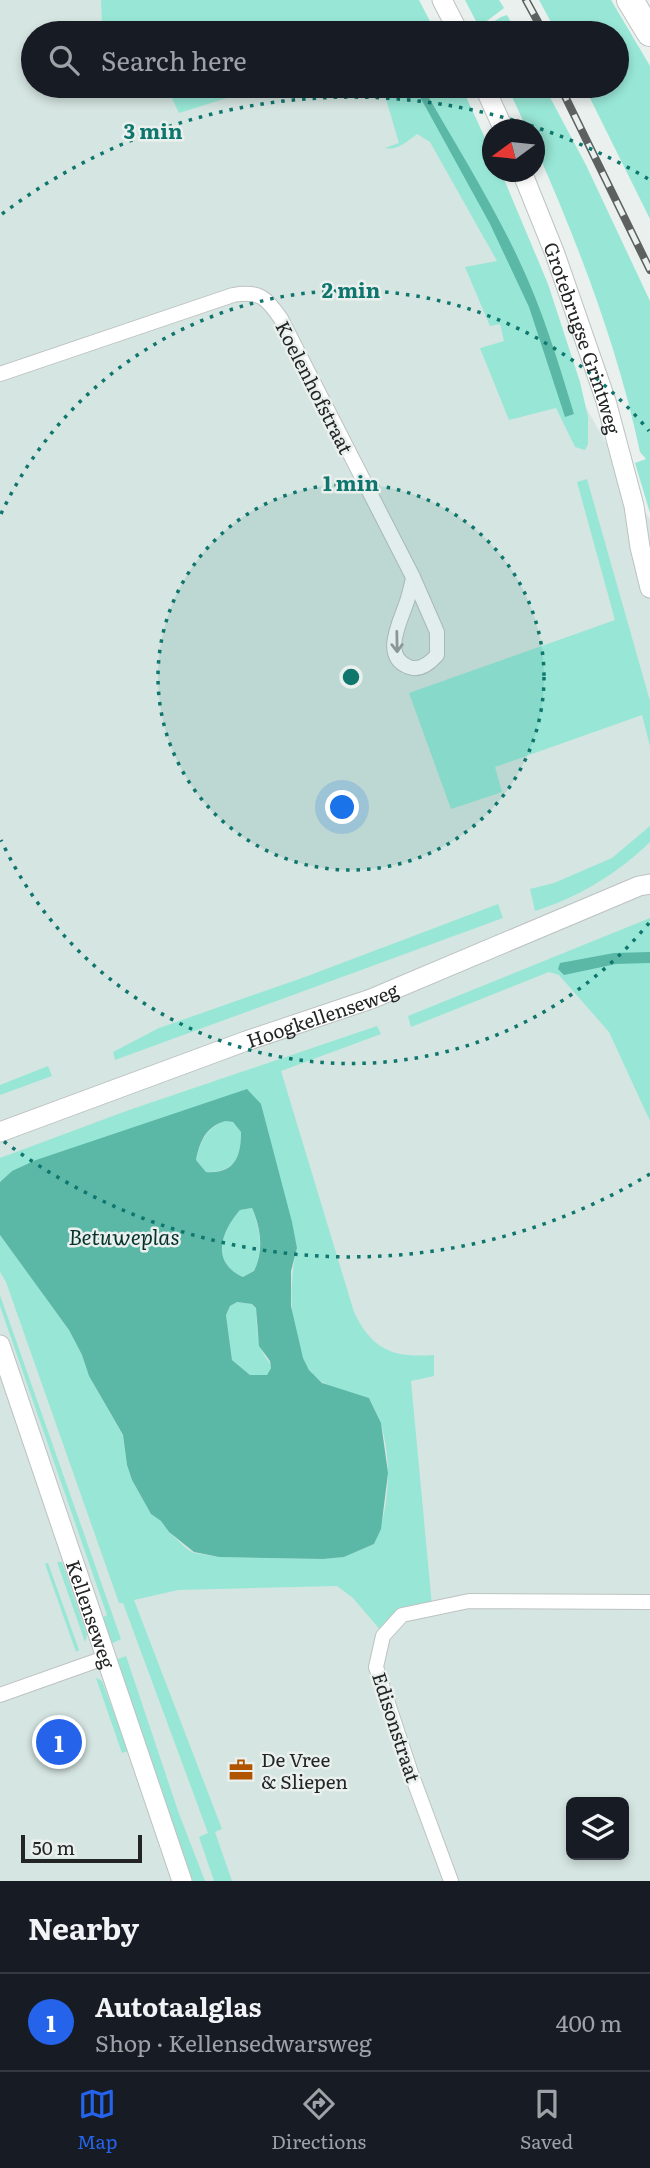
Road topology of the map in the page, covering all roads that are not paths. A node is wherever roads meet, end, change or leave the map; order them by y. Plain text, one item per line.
1 (442, 0) edge
2 (631, 0) edge
3 (452, 21) edge
4 (650, 33) edge
5 (489, 98) edge
6 (499, 119) edge
7 (526, 182) edge
8 (0, 374) edge
9 (634, 506) junction
10 (650, 543) edge
11 (413, 577) junction
12 (650, 588) edge
13 (646, 882) edge
14 (0, 1132) edge
15 (0, 1345) edge
16 (650, 1602) edge
17 (107, 1657) junction
18 (0, 1695) edge
19 (183, 1881) edge
20 (451, 1881) edge

1 - 3 main road
2 - 4 highway
5 - 6 main road
7 - 9 main road, Grotebrugse Grintweg
8 - 11 street, Koelenhofstraat
9 - 10 main road, Grotebrugse Grintweg
9 - 12 main road, Grotebrugse Grintweg
11 -> 11 street, Koelenhofstraat
13 - 14 main road, Hoogkellenseweg
15 - 17 main road, Kellenseweg
16 - 20 street, Edisonstraat
17 - 18 street
17 - 19 main road, Kellenseweg

